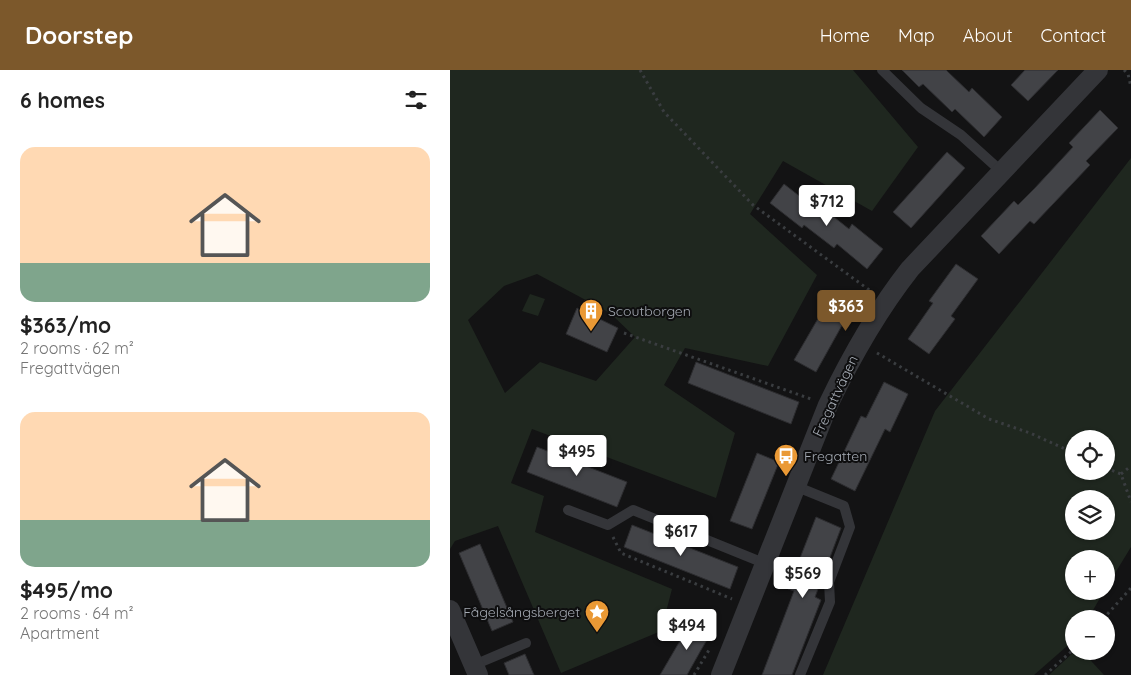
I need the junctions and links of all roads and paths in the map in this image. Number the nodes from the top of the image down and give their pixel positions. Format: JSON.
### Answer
{"nodes":[{"id":1,"x":640,"y":70,"type":"edge"},
{"id":2,"x":882,"y":70,"type":"edge"},
{"id":3,"x":1098,"y":70,"type":"edge"},
{"id":4,"x":1124,"y":70,"type":"edge"},
{"id":5,"x":1131,"y":87,"type":"edge"},
{"id":6,"x":1002,"y":172,"type":"junction"},
{"id":7,"x":885,"y":301,"type":"junction"},
{"id":8,"x":624,"y":333,"type":"dead end"},
{"id":9,"x":860,"y":343,"type":"junction"},
{"id":10,"x":828,"y":405,"type":"junction"},
{"id":11,"x":1065,"y":449,"type":"edge"},
{"id":12,"x":1131,"y":466,"type":"edge"},
{"id":13,"x":1115,"y":472,"type":"edge"},
{"id":14,"x":1121,"y":474,"type":"junction"},
{"id":15,"x":795,"y":486,"type":"junction"},
{"id":16,"x":1131,"y":502,"type":"edge"},
{"id":17,"x":568,"y":510,"type":"dead end"},
{"id":18,"x":608,"y":525,"type":"junction"},
{"id":19,"x":766,"y":564,"type":"junction"},
{"id":20,"x":1131,"y":588,"type":"edge"},
{"id":21,"x":749,"y":606,"type":"junction"},
{"id":22,"x":450,"y":610,"type":"edge"},
{"id":23,"x":1112,"y":610,"type":"edge"},
{"id":24,"x":526,"y":643,"type":"dead end"},
{"id":25,"x":710,"y":648,"type":"dead end"},
{"id":26,"x":1065,"y":657,"type":"edge"},
{"id":27,"x":476,"y":670,"type":"edge"},
{"id":28,"x":694,"y":675,"type":"edge"},
{"id":29,"x":721,"y":675,"type":"edge"},
{"id":30,"x":800,"y":675,"type":"edge"},
{"id":31,"x":1045,"y":675,"type":"edge"}],
"edges":[{"from":1,"to":7,"type":"path"},
{"from":2,"to":6,"type":"lane"},
{"from":3,"to":6,"type":"street","name":"Fregattvägen"},
{"from":4,"to":5,"type":"path"},
{"from":6,"to":7,"type":"street","name":"Fregattvägen"},
{"from":7,"to":9,"type":"street","name":"Fregattvägen"},
{"from":8,"to":10,"type":"path"},
{"from":9,"to":10,"type":"street","name":"Fregattvägen"},
{"from":9,"to":11,"type":"path"},
{"from":10,"to":15,"type":"street","name":"Fregattvägen"},
{"from":12,"to":14,"type":"path"},
{"from":13,"to":14,"type":"path"},
{"from":14,"to":16,"type":"path"},
{"from":15,"to":19,"type":"street","name":"Fregattvägen"},
{"from":15,"to":30,"type":"lane"},
{"from":17,"to":18,"type":"lane"},
{"from":18,"to":19,"type":"lane"},
{"from":18,"to":21,"type":"path"},
{"from":19,"to":21,"type":"street","name":"Fregattvägen"},
{"from":20,"to":23,"type":"path"},
{"from":21,"to":29,"type":"street","name":"Fregattvägen"},
{"from":22,"to":27,"type":"street"},
{"from":24,"to":27,"type":"lane"},
{"from":25,"to":28,"type":"path"},
{"from":26,"to":31,"type":"path"}]}
